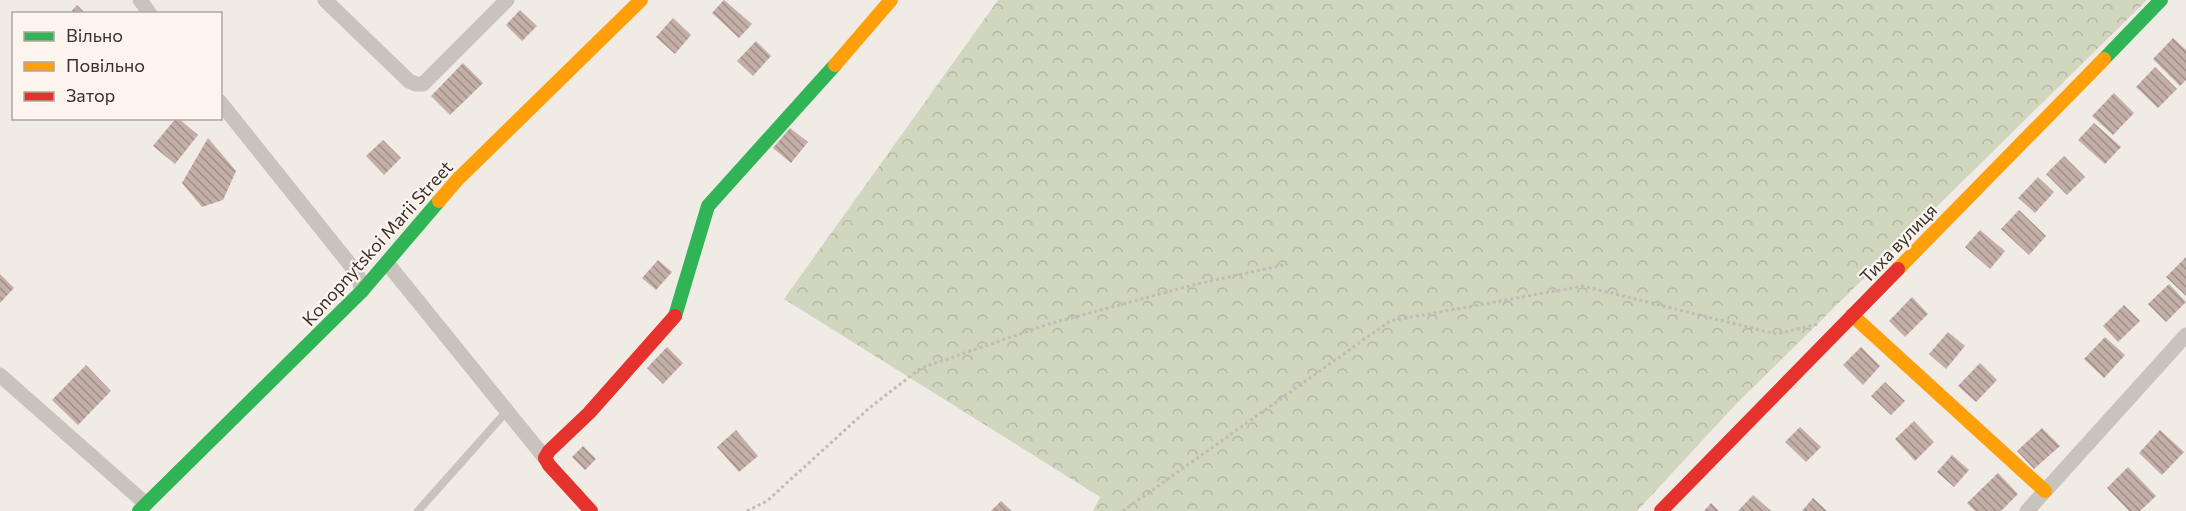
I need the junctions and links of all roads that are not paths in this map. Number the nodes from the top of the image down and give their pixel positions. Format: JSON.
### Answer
{"nodes":[{"id":1,"x":325,"y":0,"type":"edge"},
{"id":2,"x":507,"y":0,"type":"edge"},
{"id":3,"x":641,"y":0,"type":"edge"},
{"id":4,"x":891,"y":0,"type":"edge"},
{"id":5,"x":2161,"y":0,"type":"edge"},
{"id":6,"x":222,"y":104,"type":"edge"},
{"id":7,"x":387,"y":263,"type":"junction"},
{"id":8,"x":362,"y":291,"type":"junction"},
{"id":9,"x":1852,"y":315,"type":"junction"},
{"id":10,"x":2186,"y":336,"type":"edge"},
{"id":11,"x":0,"y":375,"type":"edge"},
{"id":12,"x":507,"y":411,"type":"junction"},
{"id":13,"x":545,"y":458,"type":"junction"},
{"id":14,"x":2045,"y":491,"type":"junction"},
{"id":15,"x":142,"y":508,"type":"edge"},
{"id":16,"x":418,"y":511,"type":"edge"},
{"id":17,"x":591,"y":511,"type":"edge"},
{"id":18,"x":1661,"y":511,"type":"edge"},
{"id":19,"x":2027,"y":511,"type":"edge"}],
"edges":[{"from":1,"to":2,"type":"street"},
{"from":3,"to":7,"type":"street","name":"Konopnytskoi Marii Street"},
{"from":4,"to":13,"type":"street"},
{"from":5,"to":9,"type":"street","name":"Тиха вулиця"},
{"from":6,"to":8,"type":"street"},
{"from":7,"to":8,"type":"street","name":"Konopnytskoi Marii Street"},
{"from":7,"to":12,"type":"street"},
{"from":8,"to":15,"type":"street","name":"Konopnytskoi Marii Street"},
{"from":9,"to":14,"type":"street"},
{"from":9,"to":18,"type":"street","name":"Тиха вулиця"},
{"from":10,"to":14,"type":"street"},
{"from":11,"to":15,"type":"street"},
{"from":12,"to":13,"type":"street"},
{"from":12,"to":16,"type":"lane"},
{"from":13,"to":17,"type":"street"},
{"from":14,"to":19,"type":"street"}]}
